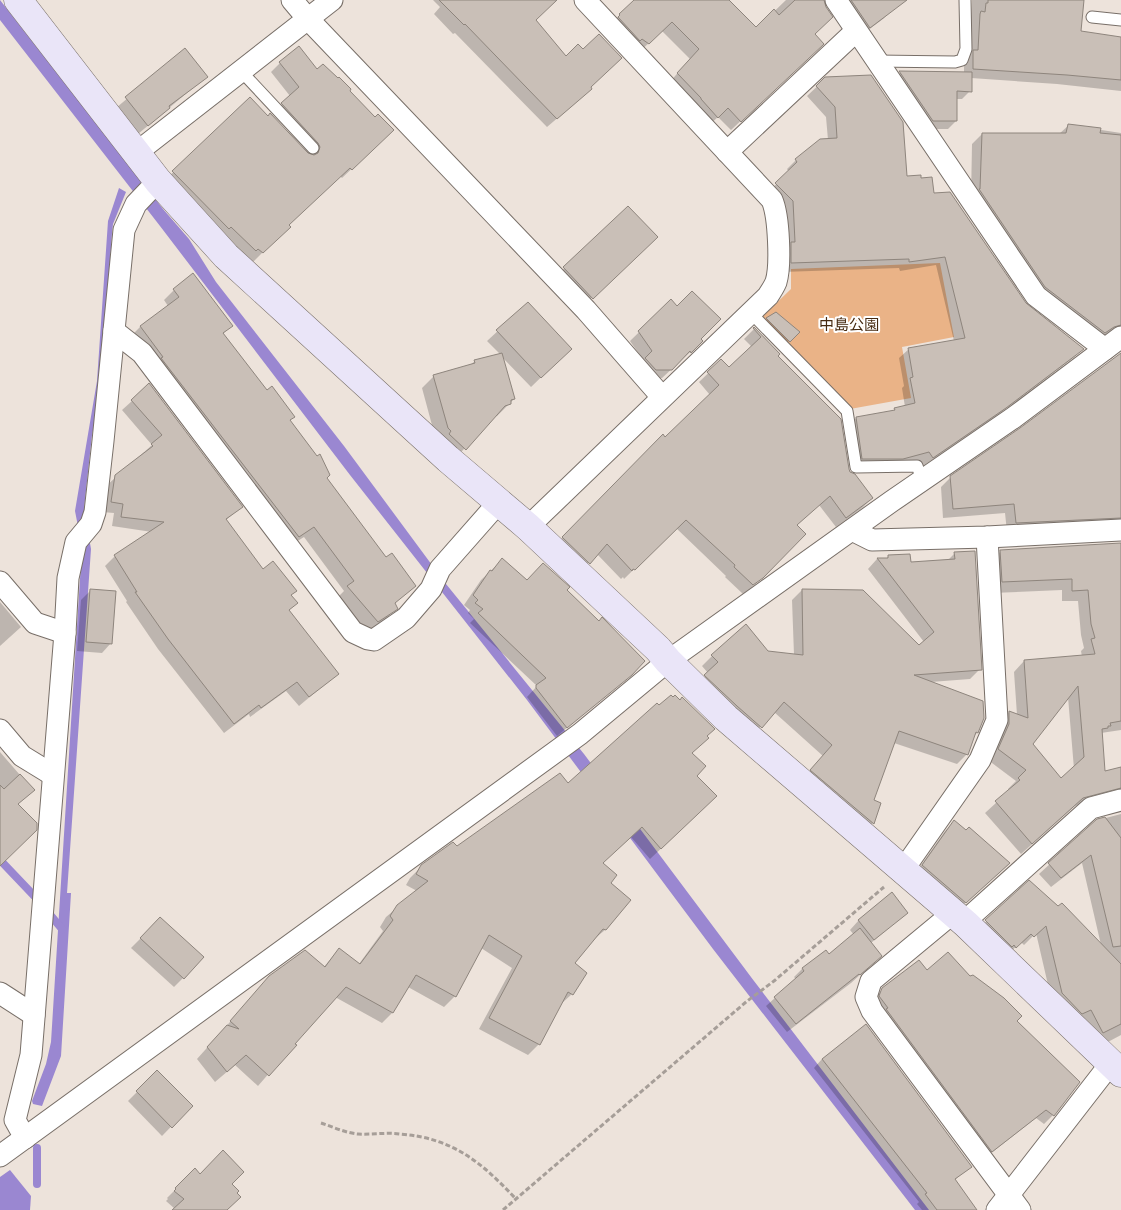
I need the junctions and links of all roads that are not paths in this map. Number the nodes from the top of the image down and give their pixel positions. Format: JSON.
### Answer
{"nodes":[{"id":1,"x":18,"y":0,"type":"edge"},
{"id":2,"x":292,"y":0,"type":"edge"},
{"id":3,"x":332,"y":0,"type":"edge"},
{"id":4,"x":584,"y":0,"type":"edge"},
{"id":5,"x":836,"y":0,"type":"edge"},
{"id":6,"x":965,"y":0,"type":"edge"},
{"id":7,"x":1092,"y":17,"type":"dead end"},
{"id":8,"x":308,"y":19,"type":"junction"},
{"id":9,"x":1121,"y":20,"type":"edge"},
{"id":10,"x":856,"y":31,"type":"junction"},
{"id":11,"x":876,"y":61,"type":"junction"},
{"id":12,"x":240,"y":72,"type":"junction"},
{"id":13,"x":313,"y":148,"type":"dead end"},
{"id":14,"x":727,"y":152,"type":"junction"},
{"id":15,"x":136,"y":153,"type":"junction"},
{"id":16,"x":158,"y":181,"type":"junction"},
{"id":17,"x":750,"y":312,"type":"junction"},
{"id":18,"x":114,"y":331,"type":"junction"},
{"id":19,"x":1113,"y":343,"type":"edge"},
{"id":20,"x":662,"y":397,"type":"junction"},
{"id":21,"x":922,"y":480,"type":"junction"},
{"id":22,"x":498,"y":502,"type":"junction"},
{"id":23,"x":528,"y":527,"type":"junction"},
{"id":24,"x":852,"y":530,"type":"junction"},
{"id":25,"x":1121,"y":530,"type":"edge"},
{"id":26,"x":987,"y":537,"type":"junction"},
{"id":27,"x":0,"y":582,"type":"edge"},
{"id":28,"x":65,"y":633,"type":"junction"},
{"id":29,"x":668,"y":661,"type":"junction"},
{"id":30,"x":0,"y":730,"type":"edge"},
{"id":31,"x":53,"y":775,"type":"junction"},
{"id":32,"x":1121,"y":800,"type":"edge"},
{"id":33,"x":903,"y":870,"type":"junction"},
{"id":34,"x":958,"y":918,"type":"junction"},
{"id":35,"x":0,"y":993,"type":"edge"},
{"id":36,"x":34,"y":1015,"type":"junction"},
{"id":37,"x":1112,"y":1062,"type":"edge"},
{"id":38,"x":25,"y":1138,"type":"junction"},
{"id":39,"x":0,"y":1156,"type":"edge"},
{"id":40,"x":1008,"y":1205,"type":"edge"}],
"edges":[{"from":1,"to":15,"type":"street"},
{"from":2,"to":8,"type":"street"},
{"from":3,"to":8,"type":"street"},
{"from":4,"to":14,"type":"street"},
{"from":5,"to":10,"type":"street"},
{"from":6,"to":11,"type":"lane"},
{"from":7,"to":9,"type":"lane"},
{"from":8,"to":12,"type":"street"},
{"from":8,"to":20,"type":"street"},
{"from":10,"to":11,"type":"street"},
{"from":10,"to":14,"type":"street"},
{"from":11,"to":19,"type":"street"},
{"from":12,"to":13,"type":"lane"},
{"from":12,"to":15,"type":"street"},
{"from":14,"to":17,"type":"street"},
{"from":15,"to":16,"type":"street"},
{"from":16,"to":18,"type":"street"},
{"from":16,"to":22,"type":"street"},
{"from":17,"to":20,"type":"street"},
{"from":17,"to":21,"type":"lane"},
{"from":18,"to":22,"type":"street"},
{"from":18,"to":28,"type":"street"},
{"from":19,"to":21,"type":"street"},
{"from":20,"to":23,"type":"street"},
{"from":21,"to":24,"type":"street"},
{"from":22,"to":23,"type":"street"},
{"from":23,"to":29,"type":"street"},
{"from":24,"to":26,"type":"street"},
{"from":24,"to":29,"type":"street"},
{"from":25,"to":26,"type":"street"},
{"from":26,"to":33,"type":"street"},
{"from":27,"to":28,"type":"street"},
{"from":28,"to":31,"type":"street"},
{"from":29,"to":33,"type":"street"},
{"from":29,"to":38,"type":"street"},
{"from":30,"to":31,"type":"street"},
{"from":31,"to":36,"type":"street"},
{"from":32,"to":34,"type":"street"},
{"from":33,"to":34,"type":"street"},
{"from":34,"to":37,"type":"street"},
{"from":34,"to":40,"type":"street"},
{"from":35,"to":36,"type":"street"},
{"from":36,"to":38,"type":"street"},
{"from":37,"to":40,"type":"street"},
{"from":38,"to":39,"type":"street"}]}
